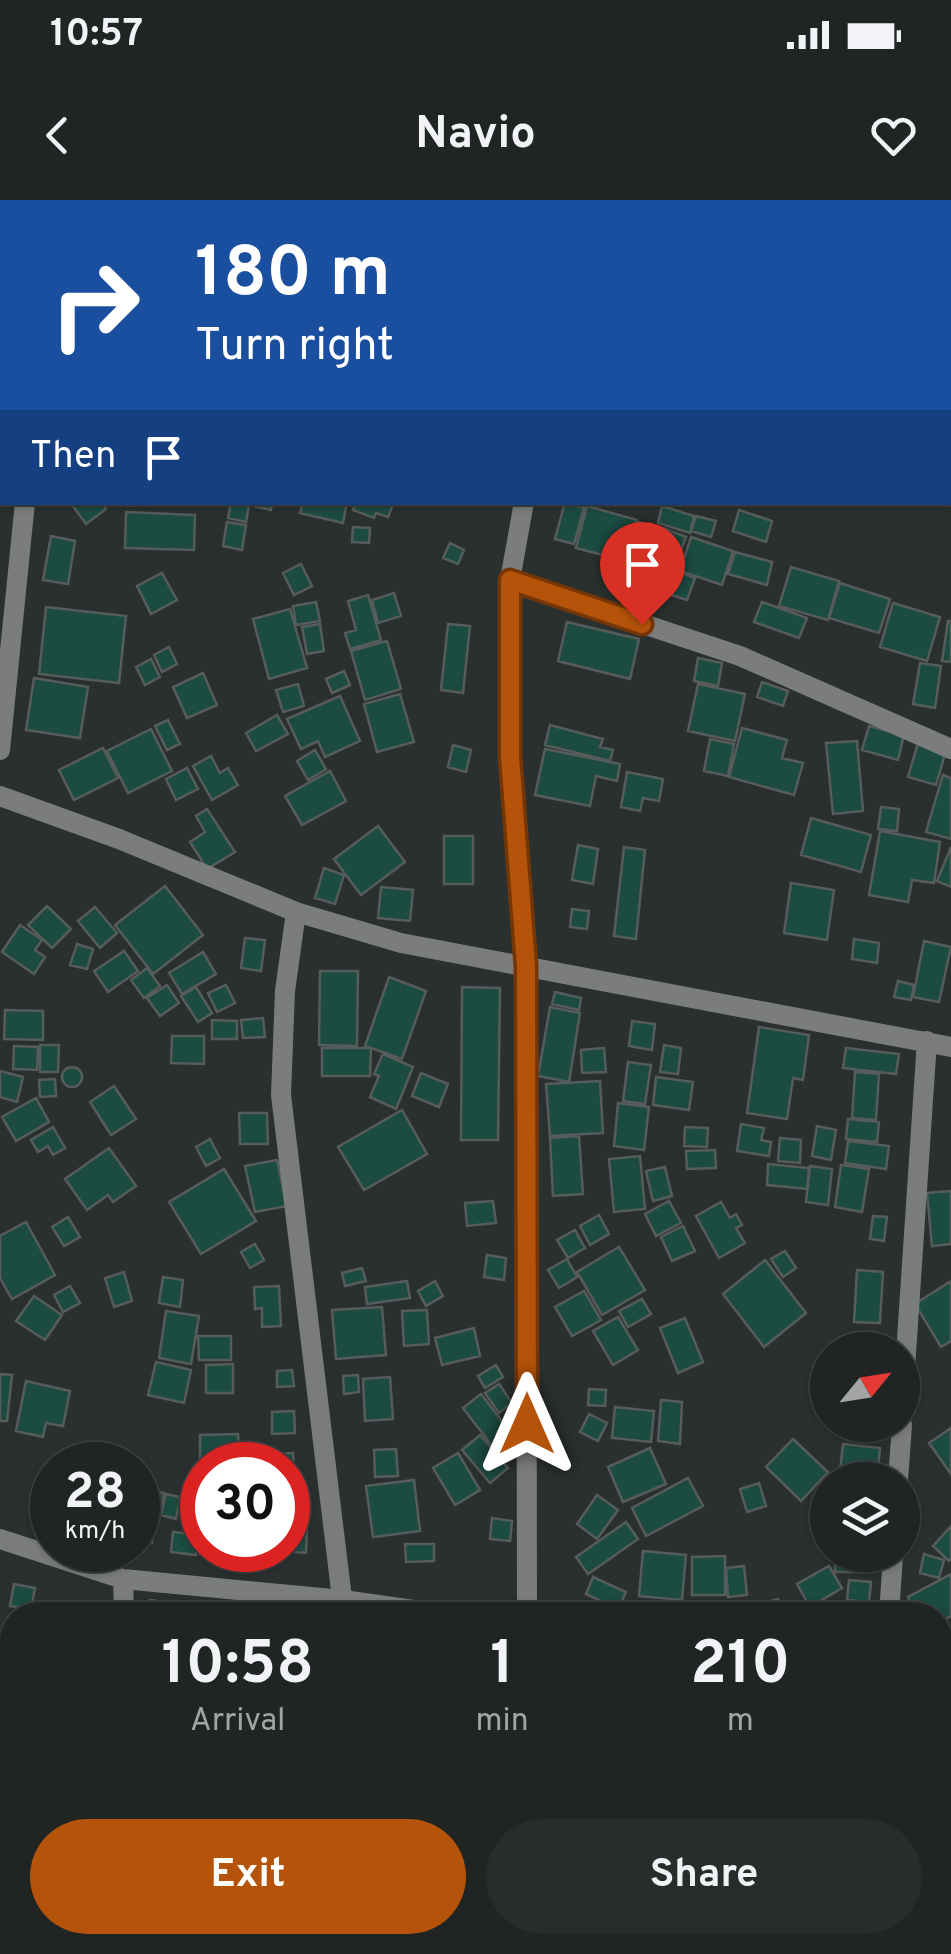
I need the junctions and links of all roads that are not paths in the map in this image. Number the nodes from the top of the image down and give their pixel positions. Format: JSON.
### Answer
{"nodes":[{"id":1,"x":25,"y":505,"type":"edge"},
{"id":2,"x":523,"y":505,"type":"edge"},
{"id":3,"x":510,"y":580,"type":"junction"},
{"id":4,"x":951,"y":749,"type":"edge"},
{"id":5,"x":0,"y":750,"type":"edge"},
{"id":6,"x":0,"y":796,"type":"edge"},
{"id":7,"x":296,"y":912,"type":"junction"},
{"id":8,"x":526,"y":966,"type":"junction"},
{"id":9,"x":927,"y":1041,"type":"junction"},
{"id":10,"x":951,"y":1047,"type":"edge"},
{"id":11,"x":907,"y":1332,"type":"edge"},
{"id":12,"x":0,"y":1538,"type":"edge"},
{"id":13,"x":892,"y":1572,"type":"edge"},
{"id":14,"x":123,"y":1579,"type":"junction"},
{"id":15,"x":124,"y":1602,"type":"edge"},
{"id":16,"x":297,"y":1602,"type":"edge"},
{"id":17,"x":342,"y":1602,"type":"edge"},
{"id":18,"x":528,"y":1602,"type":"edge"},
{"id":19,"x":890,"y":1602,"type":"edge"}],
"edges":[{"from":1,"to":5,"type":"street"},
{"from":2,"to":3,"type":"street"},
{"from":3,"to":4,"type":"street"},
{"from":3,"to":8,"type":"street"},
{"from":6,"to":7,"type":"street"},
{"from":7,"to":8,"type":"street"},
{"from":7,"to":17,"type":"street"},
{"from":8,"to":9,"type":"street"},
{"from":8,"to":18,"type":"street"},
{"from":9,"to":10,"type":"street"},
{"from":9,"to":11,"type":"street"},
{"from":12,"to":14,"type":"street"},
{"from":13,"to":19,"type":"street"},
{"from":14,"to":15,"type":"street"},
{"from":14,"to":16,"type":"street"}]}
